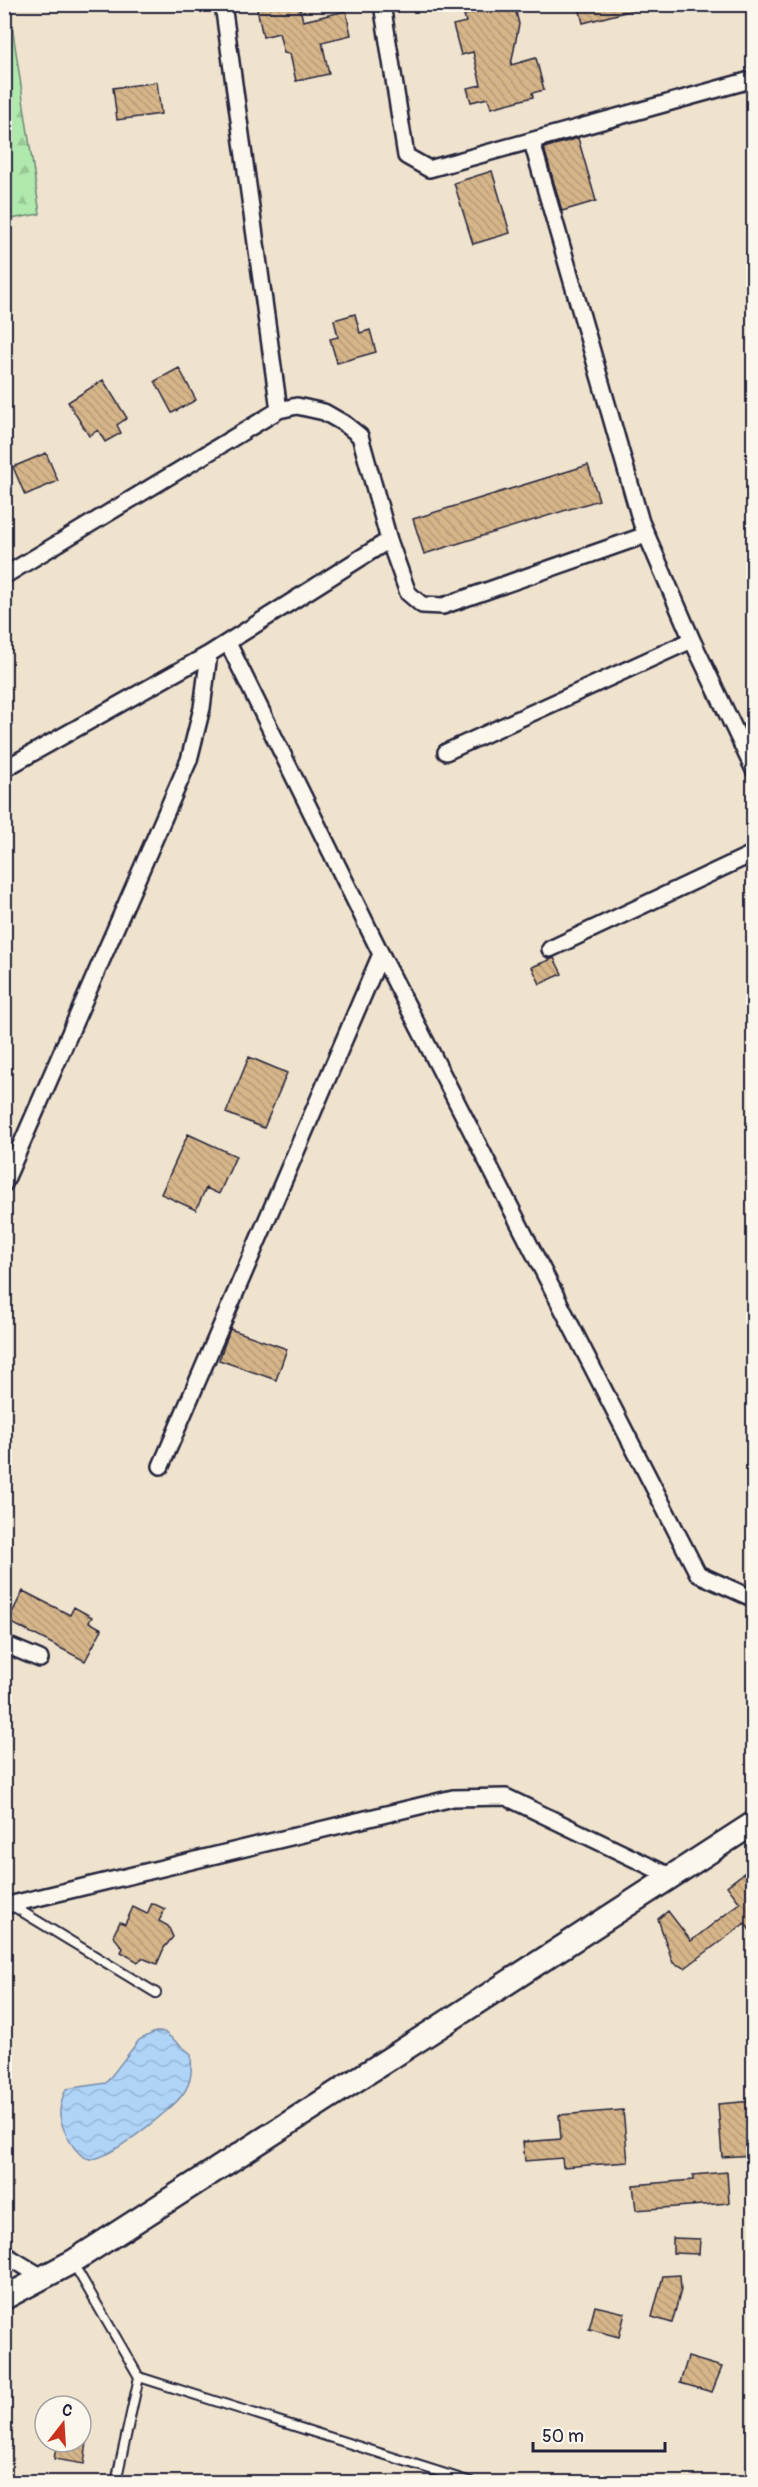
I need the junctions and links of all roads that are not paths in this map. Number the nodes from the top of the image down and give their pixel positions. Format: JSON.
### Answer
{"nodes":[{"id":1,"x":223,"y":4,"type":"edge"},
{"id":2,"x":382,"y":4,"type":"edge"},
{"id":3,"x":753,"y":79,"type":"edge"},
{"id":4,"x":532,"y":142,"type":"junction"},
{"id":5,"x":279,"y":410,"type":"junction"},
{"id":6,"x":646,"y":535,"type":"junction"},
{"id":7,"x":389,"y":540,"type":"junction"},
{"id":8,"x":4,"y":576,"type":"edge"},
{"id":9,"x":692,"y":640,"type":"junction"},
{"id":10,"x":228,"y":643,"type":"junction"},
{"id":11,"x":209,"y":654,"type":"junction"},
{"id":12,"x":446,"y":752,"type":"dead end"},
{"id":13,"x":4,"y":770,"type":"edge"},
{"id":14,"x":753,"y":770,"type":"edge"},
{"id":15,"x":753,"y":854,"type":"edge"},
{"id":16,"x":550,"y":949,"type":"dead end"},
{"id":17,"x":381,"y":954,"type":"junction"},
{"id":18,"x":4,"y":1184,"type":"edge"},
{"id":19,"x":161,"y":1466,"type":"dead end"},
{"id":20,"x":753,"y":1599,"type":"edge"},
{"id":21,"x":4,"y":1644,"type":"edge"},
{"id":22,"x":40,"y":1659,"type":"dead end"},
{"id":23,"x":753,"y":1822,"type":"edge"},
{"id":24,"x":672,"y":1876,"type":"junction"},
{"id":25,"x":7,"y":1905,"type":"edge"},
{"id":26,"x":156,"y":1993,"type":"dead end"},
{"id":27,"x":4,"y":2254,"type":"edge"},
{"id":28,"x":72,"y":2262,"type":"junction"},
{"id":29,"x":42,"y":2277,"type":"junction"},
{"id":30,"x":4,"y":2298,"type":"edge"},
{"id":31,"x":139,"y":2377,"type":"junction"},
{"id":32,"x":116,"y":2482,"type":"edge"},
{"id":33,"x":471,"y":2482,"type":"edge"}],
"edges":[{"from":1,"to":5,"type":"street"},
{"from":2,"to":4,"type":"street"},
{"from":3,"to":4,"type":"street"},
{"from":4,"to":6,"type":"street"},
{"from":5,"to":7,"type":"street"},
{"from":5,"to":8,"type":"street"},
{"from":6,"to":7,"type":"street"},
{"from":6,"to":9,"type":"street"},
{"from":7,"to":10,"type":"street"},
{"from":9,"to":12,"type":"street"},
{"from":9,"to":14,"type":"street"},
{"from":10,"to":11,"type":"street"},
{"from":10,"to":17,"type":"street"},
{"from":11,"to":13,"type":"street"},
{"from":11,"to":18,"type":"street"},
{"from":15,"to":16,"type":"street"},
{"from":17,"to":19,"type":"street"},
{"from":17,"to":20,"type":"street"},
{"from":21,"to":22,"type":"street"},
{"from":23,"to":24,"type":"street"},
{"from":24,"to":25,"type":"street"},
{"from":24,"to":28,"type":"street"},
{"from":25,"to":26,"type":"lane"},
{"from":27,"to":29,"type":"street"},
{"from":28,"to":29,"type":"street"},
{"from":28,"to":31,"type":"lane"},
{"from":29,"to":30,"type":"street"},
{"from":31,"to":32,"type":"lane"},
{"from":31,"to":33,"type":"lane"}]}
